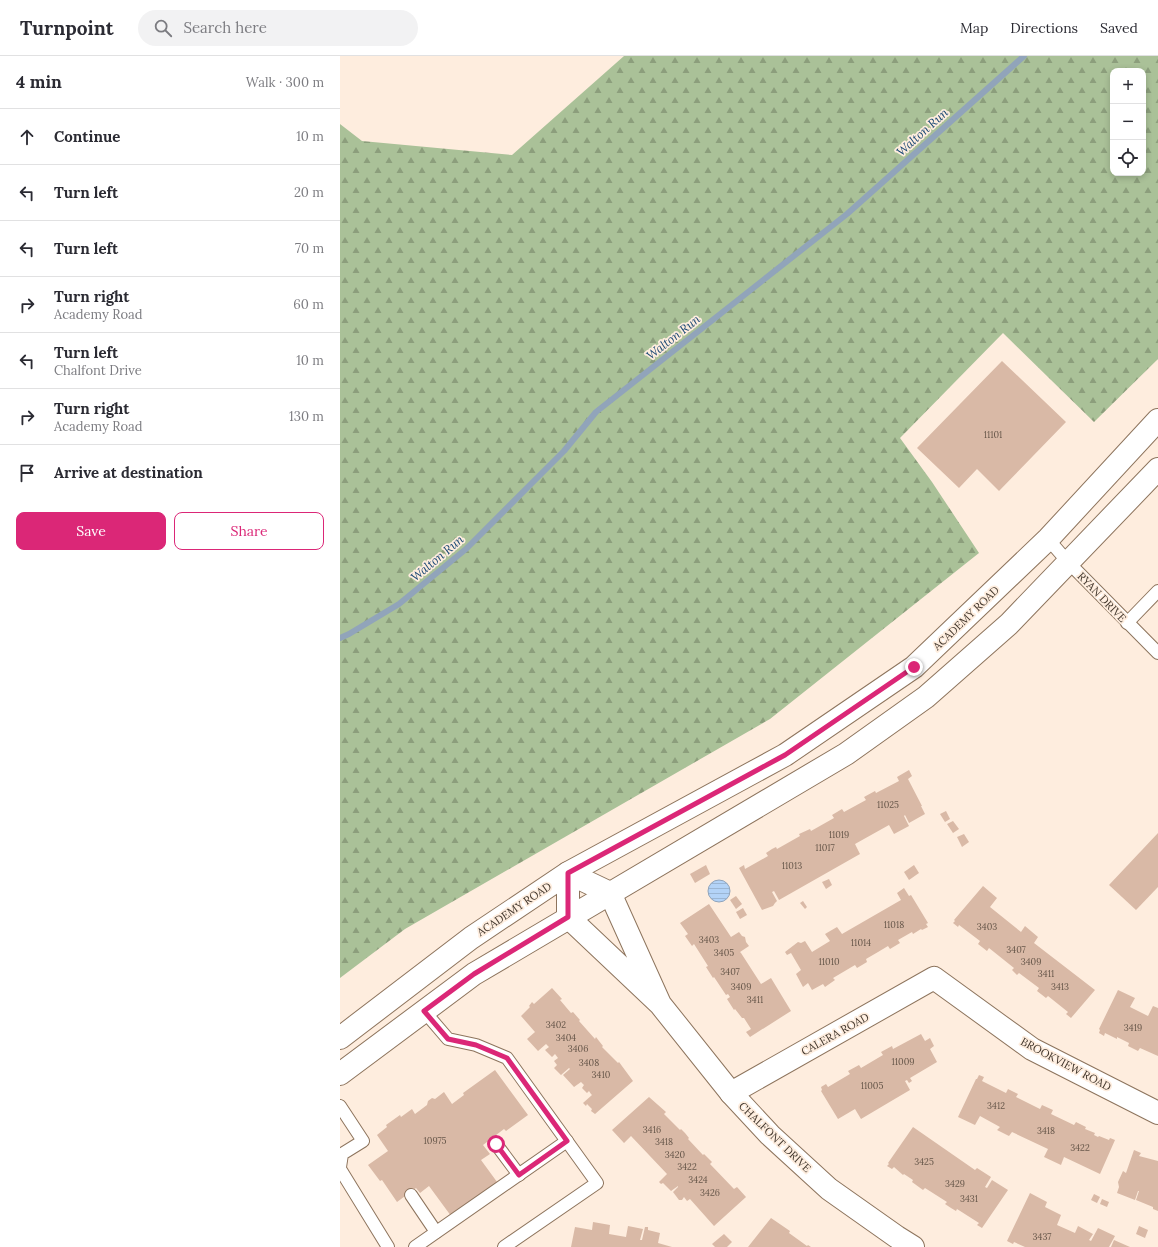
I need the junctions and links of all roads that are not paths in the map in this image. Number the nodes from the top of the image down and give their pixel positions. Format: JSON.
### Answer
{"nodes":[{"id":1,"x":1158,"y":420,"type":"edge"},
{"id":2,"x":1158,"y":469,"type":"edge"},
{"id":3,"x":1048,"y":539,"type":"junction"},
{"id":4,"x":1068,"y":562,"type":"junction"},
{"id":5,"x":1158,"y":591,"type":"edge"},
{"id":6,"x":1127,"y":623,"type":"junction"},
{"id":7,"x":1158,"y":653,"type":"edge"},
{"id":8,"x":568,"y":873,"type":"junction"},
{"id":9,"x":610,"y":893,"type":"junction"},
{"id":10,"x":568,"y":917,"type":"junction"},
{"id":11,"x":938,"y":982,"type":"joint"},
{"id":12,"x":660,"y":1004,"type":"junction"},
{"id":13,"x":424,"y":1011,"type":"junction"},
{"id":14,"x":340,"y":1038,"type":"edge"},
{"id":15,"x":340,"y":1074,"type":"edge"},
{"id":16,"x":730,"y":1093,"type":"junction"},
{"id":17,"x":340,"y":1106,"type":"edge"},
{"id":18,"x":1158,"y":1113,"type":"edge"},
{"id":19,"x":567,"y":1141,"type":"junction"},
{"id":20,"x":496,"y":1144,"type":"dead end"},
{"id":21,"x":340,"y":1168,"type":"edge"},
{"id":22,"x":519,"y":1175,"type":"junction"},
{"id":23,"x":411,"y":1196,"type":"dead end"},
{"id":24,"x":436,"y":1232,"type":"junction"},
{"id":25,"x":388,"y":1247,"type":"edge"},
{"id":26,"x":415,"y":1247,"type":"edge"},
{"id":27,"x":504,"y":1247,"type":"edge"},
{"id":28,"x":913,"y":1247,"type":"edge"}],
"edges":[{"from":1,"to":3,"type":"main road","name":"ACADEMY ROAD"},
{"from":2,"to":4,"type":"main road"},
{"from":3,"to":4,"type":"lane","name":"RYAN DRIVE"},
{"from":3,"to":8,"type":"main road","name":"ACADEMY ROAD"},
{"from":4,"to":6,"type":"lane","name":"RYAN DRIVE"},
{"from":4,"to":9,"type":"main road"},
{"from":5,"to":6,"type":"lane"},
{"from":6,"to":7,"type":"lane","name":"RYAN DRIVE"},
{"from":8,"to":9,"type":"main road"},
{"from":8,"to":10,"type":"main road"},
{"from":8,"to":14,"type":"main road","name":"ACADEMY ROAD"},
{"from":9,"to":10,"type":"main road"},
{"from":9,"to":12,"type":"main road","name":"CHALFONT DRIVE"},
{"from":10,"to":12,"type":"main road","name":"CHALFONT DRIVE"},
{"from":10,"to":13,"type":"main road"},
{"from":11,"to":16,"type":"main road","name":"CALERA ROAD"},
{"from":11,"to":18,"type":"main road","name":"BROOKVIEW ROAD"},
{"from":12,"to":16,"type":"main road","name":"CHALFONT DRIVE"},
{"from":13,"to":15,"type":"main road"},
{"from":13,"to":19,"type":"lane"},
{"from":16,"to":28,"type":"main road","name":"CHALFONT DRIVE"},
{"from":17,"to":21,"type":"lane"},
{"from":19,"to":22,"type":"lane"},
{"from":19,"to":27,"type":"lane"},
{"from":20,"to":22,"type":"lane"},
{"from":21,"to":25,"type":"lane"},
{"from":22,"to":24,"type":"lane"},
{"from":23,"to":24,"type":"lane"},
{"from":24,"to":26,"type":"lane"}]}
